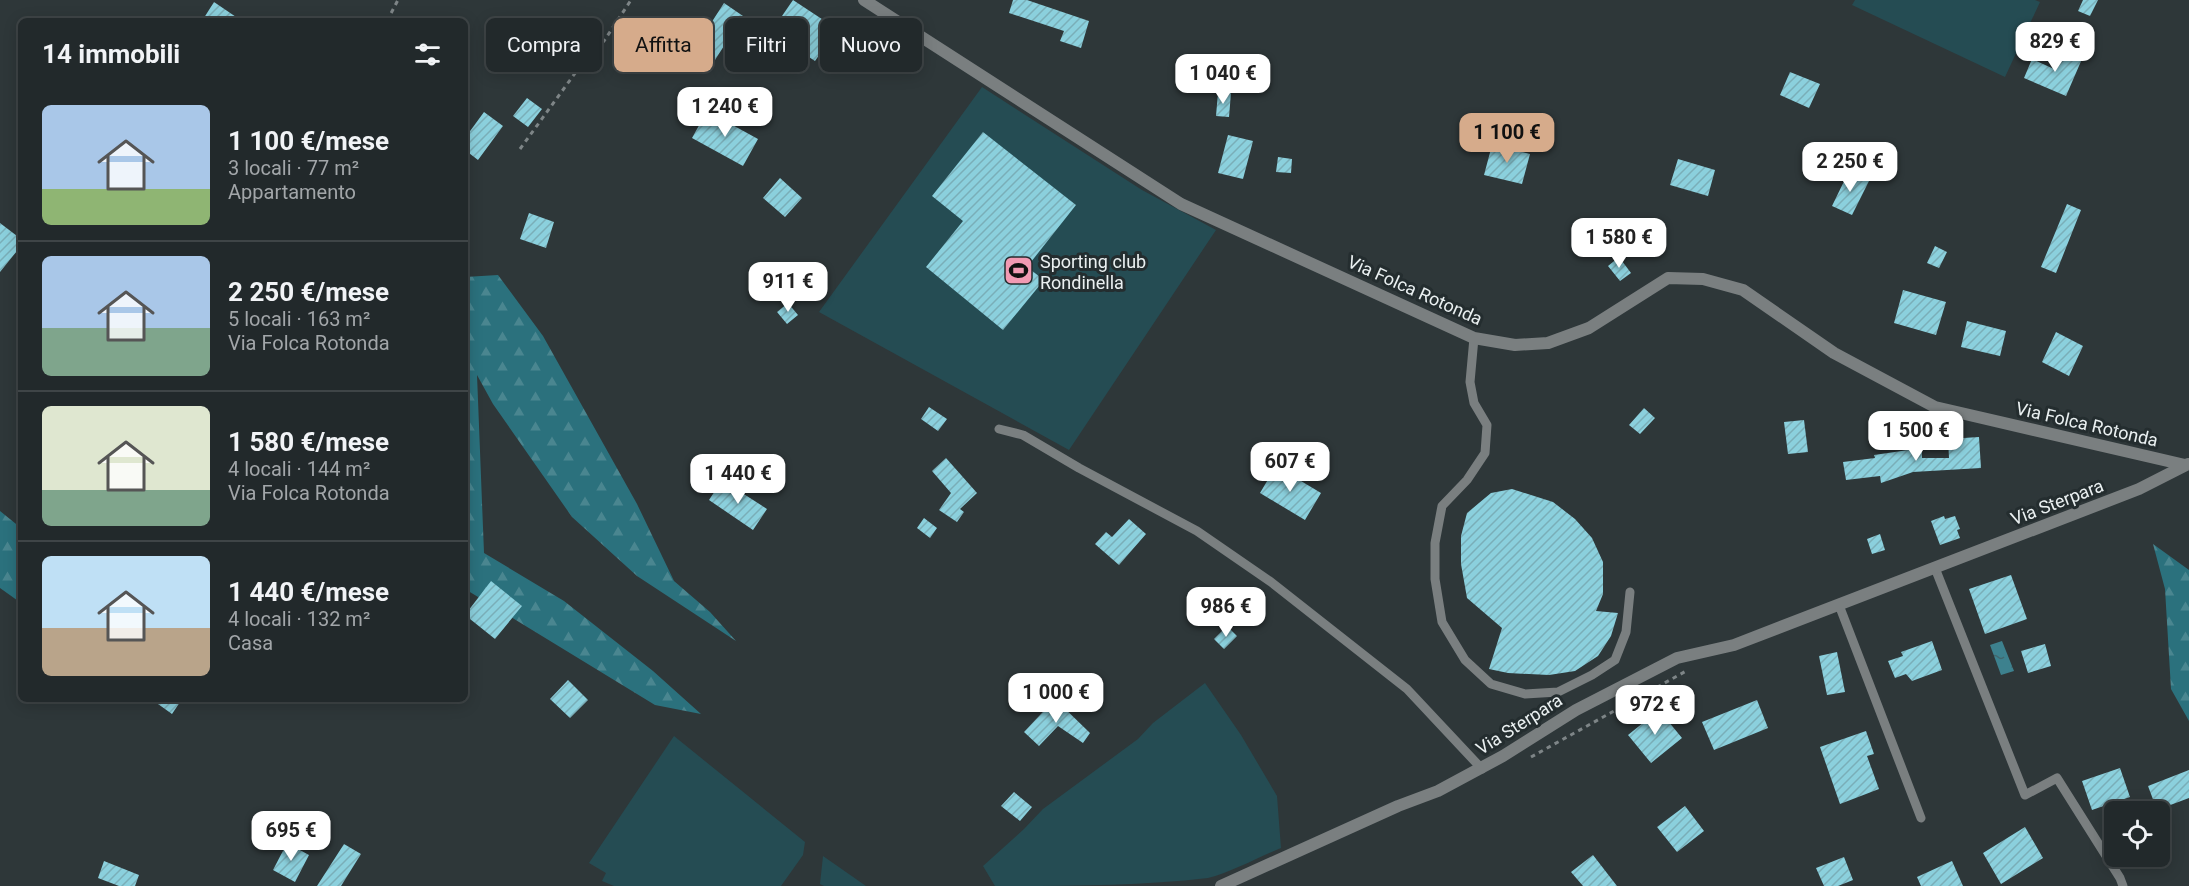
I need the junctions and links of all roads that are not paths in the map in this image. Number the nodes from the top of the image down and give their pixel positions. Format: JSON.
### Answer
{"nodes":[{"id":1,"x":864,"y":0,"type":"edge"},
{"id":2,"x":1474,"y":338,"type":"junction"},
{"id":3,"x":999,"y":429,"type":"dead end"},
{"id":4,"x":2187,"y":464,"type":"edge"},
{"id":5,"x":1935,"y":568,"type":"junction"},
{"id":6,"x":1630,"y":592,"type":"dead end"},
{"id":7,"x":1839,"y":605,"type":"junction"},
{"id":8,"x":1482,"y":769,"type":"junction"},
{"id":9,"x":1921,"y":818,"type":"dead end"},
{"id":10,"x":1221,"y":886,"type":"edge"},
{"id":11,"x":2123,"y":886,"type":"edge"}],
"edges":[{"from":1,"to":2,"type":"street","name":"Via Folca Rotonda"},
{"from":2,"to":4,"type":"street","name":"Via Folca Rotonda"},
{"from":2,"to":6,"type":"lane"},
{"from":3,"to":8,"type":"lane"},
{"from":4,"to":5,"type":"street","name":"Via Sterpara"},
{"from":5,"to":7,"type":"street","name":"Via Sterpara"},
{"from":5,"to":11,"type":"lane"},
{"from":7,"to":8,"type":"street","name":"Via Sterpara"},
{"from":7,"to":9,"type":"lane"},
{"from":8,"to":10,"type":"street","name":"Via Sterpara"}]}
